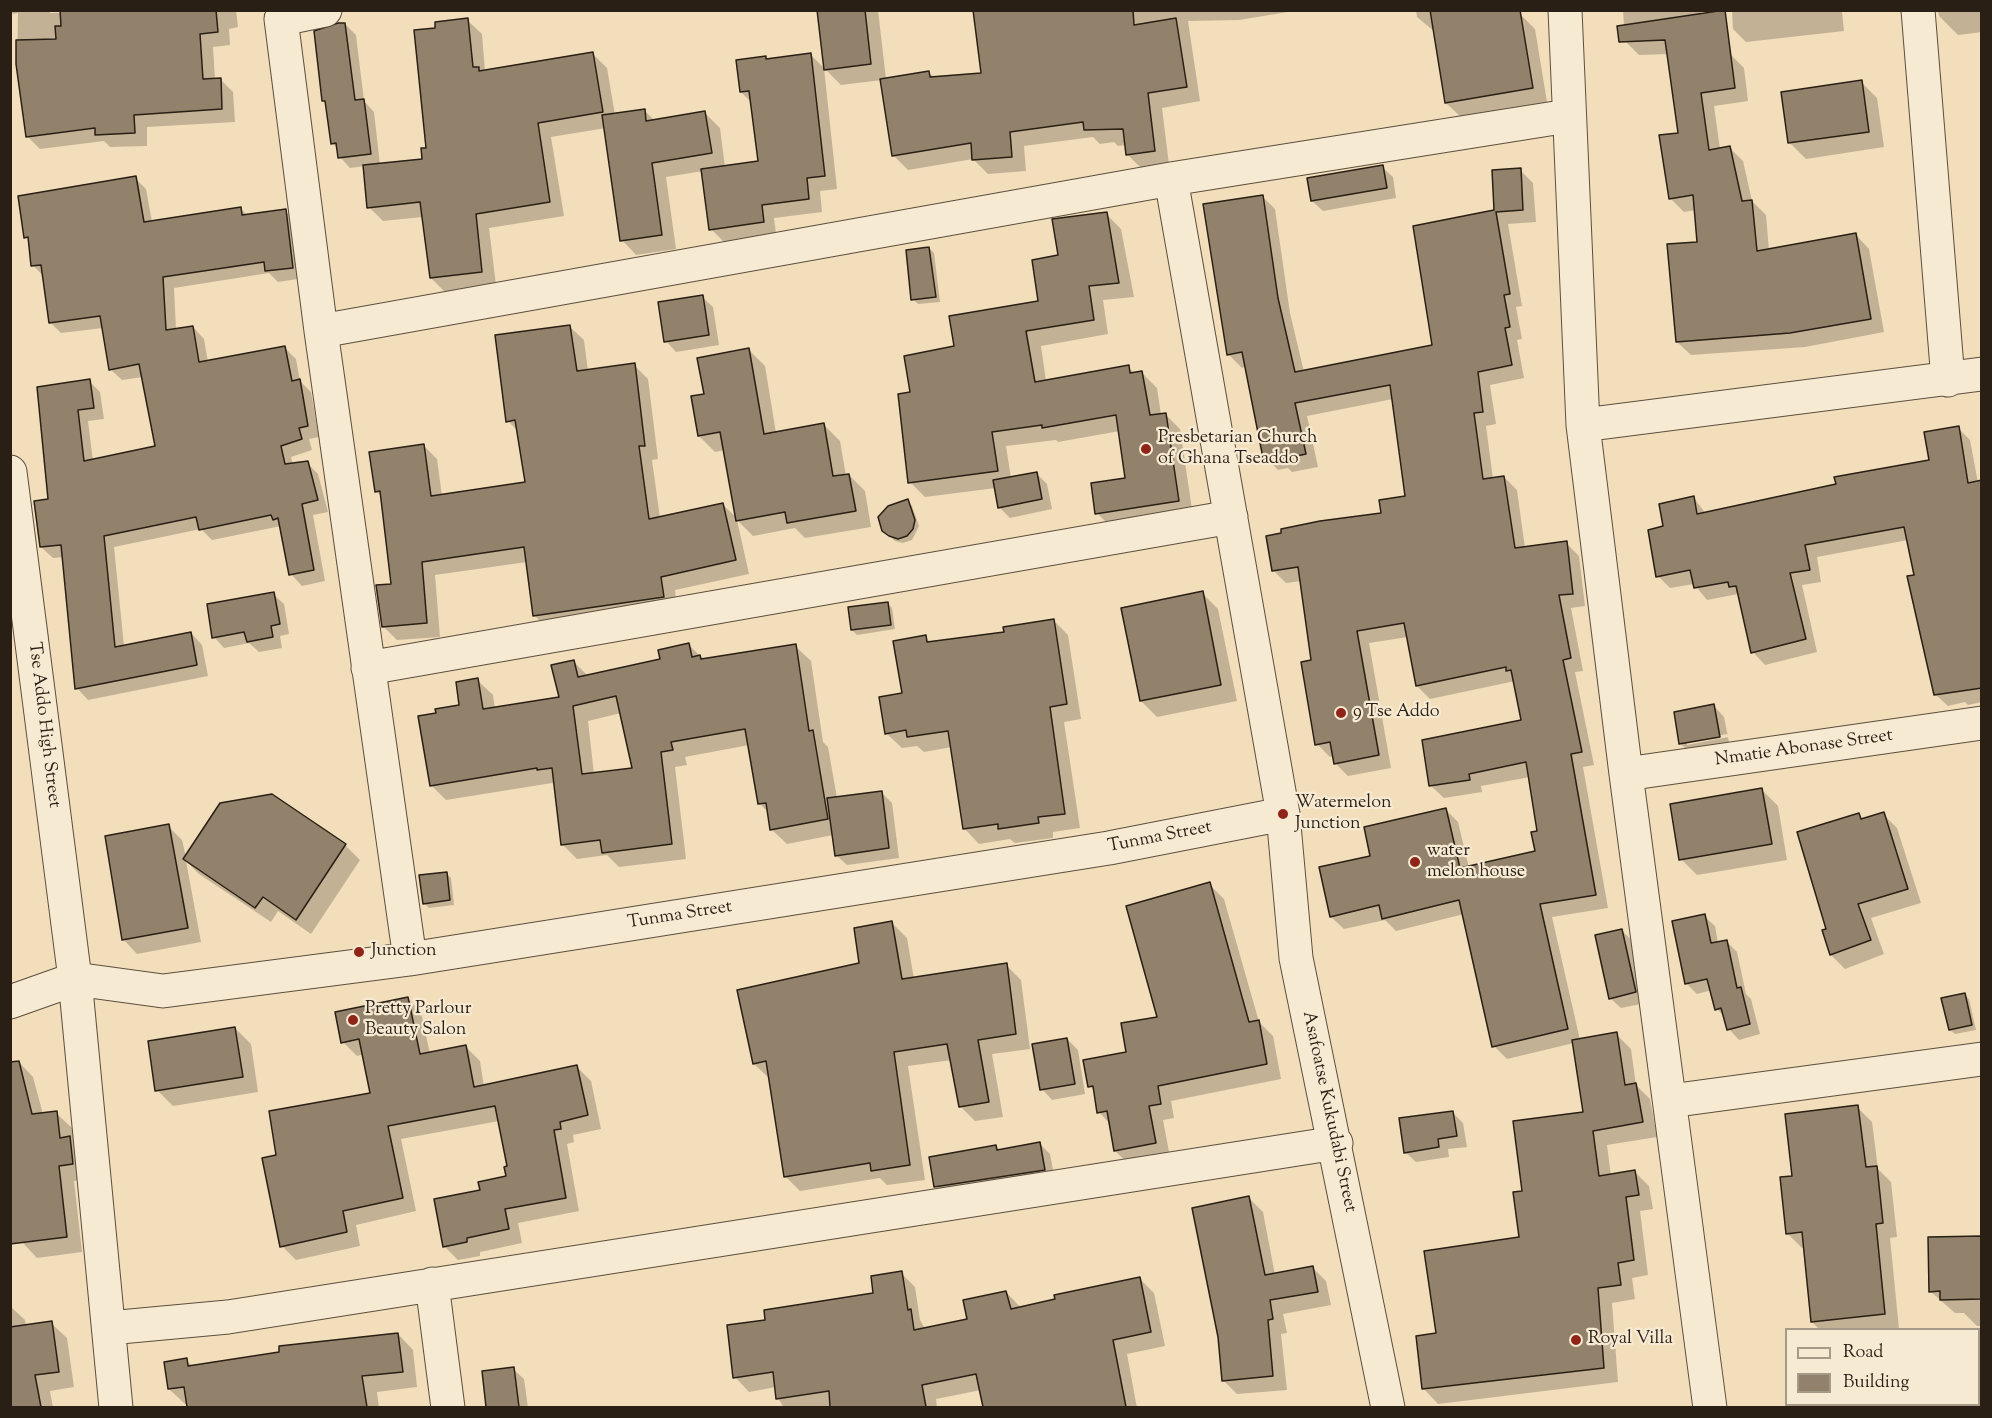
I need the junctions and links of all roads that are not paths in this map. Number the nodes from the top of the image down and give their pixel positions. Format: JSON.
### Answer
{"nodes":[{"id":1,"x":325,"y":10,"type":"edge"},
{"id":2,"x":1565,"y":10,"type":"edge"},
{"id":3,"x":1918,"y":10,"type":"edge"},
{"id":4,"x":280,"y":15,"type":"edge"},
{"id":5,"x":1568,"y":116,"type":"junction"},
{"id":6,"x":1171,"y":179,"type":"junction"},
{"id":7,"x":321,"y":331,"type":"junction"},
{"id":8,"x":1982,"y":374,"type":"edge"},
{"id":9,"x":1948,"y":380,"type":"junction"},
{"id":10,"x":1583,"y":425,"type":"junction"},
{"id":11,"x":11,"y":485,"type":"edge"},
{"id":12,"x":1231,"y":517,"type":"junction"},
{"id":13,"x":368,"y":668,"type":"junction"},
{"id":14,"x":1982,"y":723,"type":"edge"},
{"id":15,"x":1626,"y":774,"type":"junction"},
{"id":16,"x":1283,"y":814,"type":"junction"},
{"id":17,"x":410,"y":959,"type":"junction"},
{"id":18,"x":75,"y":979,"type":"junction"},
{"id":19,"x":10,"y":1002,"type":"edge"},
{"id":20,"x":1982,"y":1059,"type":"edge"},
{"id":21,"x":1670,"y":1101,"type":"junction"},
{"id":22,"x":1336,"y":1143,"type":"junction"},
{"id":23,"x":432,"y":1284,"type":"junction"},
{"id":24,"x":109,"y":1328,"type":"junction"},
{"id":25,"x":116,"y":1407,"type":"edge"},
{"id":26,"x":448,"y":1407,"type":"edge"},
{"id":27,"x":1388,"y":1407,"type":"edge"},
{"id":28,"x":1710,"y":1407,"type":"edge"}],
"edges":[{"from":1,"to":4,"type":"street"},
{"from":2,"to":5,"type":"street"},
{"from":3,"to":9,"type":"street"},
{"from":4,"to":7,"type":"street"},
{"from":5,"to":6,"type":"street"},
{"from":5,"to":10,"type":"street"},
{"from":6,"to":7,"type":"street"},
{"from":6,"to":12,"type":"street","name":"Asafoatse Kukudabi Street"},
{"from":7,"to":13,"type":"street"},
{"from":8,"to":9,"type":"street"},
{"from":9,"to":10,"type":"street"},
{"from":10,"to":15,"type":"street"},
{"from":11,"to":18,"type":"street","name":"Tse Addo High Street"},
{"from":12,"to":13,"type":"street"},
{"from":12,"to":16,"type":"street","name":"Asafoatse Kukudabi Street"},
{"from":13,"to":17,"type":"street"},
{"from":14,"to":15,"type":"street","name":"Nmatie Abonase Street"},
{"from":15,"to":21,"type":"street"},
{"from":16,"to":17,"type":"street","name":"Tunma Street"},
{"from":16,"to":22,"type":"street","name":"Asafoatse Kukudabi Street"},
{"from":17,"to":18,"type":"street","name":"Tunma Street"},
{"from":18,"to":19,"type":"street"},
{"from":18,"to":24,"type":"street","name":"Tse Addo High Street"},
{"from":20,"to":21,"type":"street"},
{"from":21,"to":28,"type":"street"},
{"from":22,"to":23,"type":"street"},
{"from":22,"to":27,"type":"street","name":"Asafoatse Kukudabi Street"},
{"from":23,"to":24,"type":"street"},
{"from":23,"to":26,"type":"street"},
{"from":24,"to":25,"type":"street","name":"Tse Addo High Street"}]}
